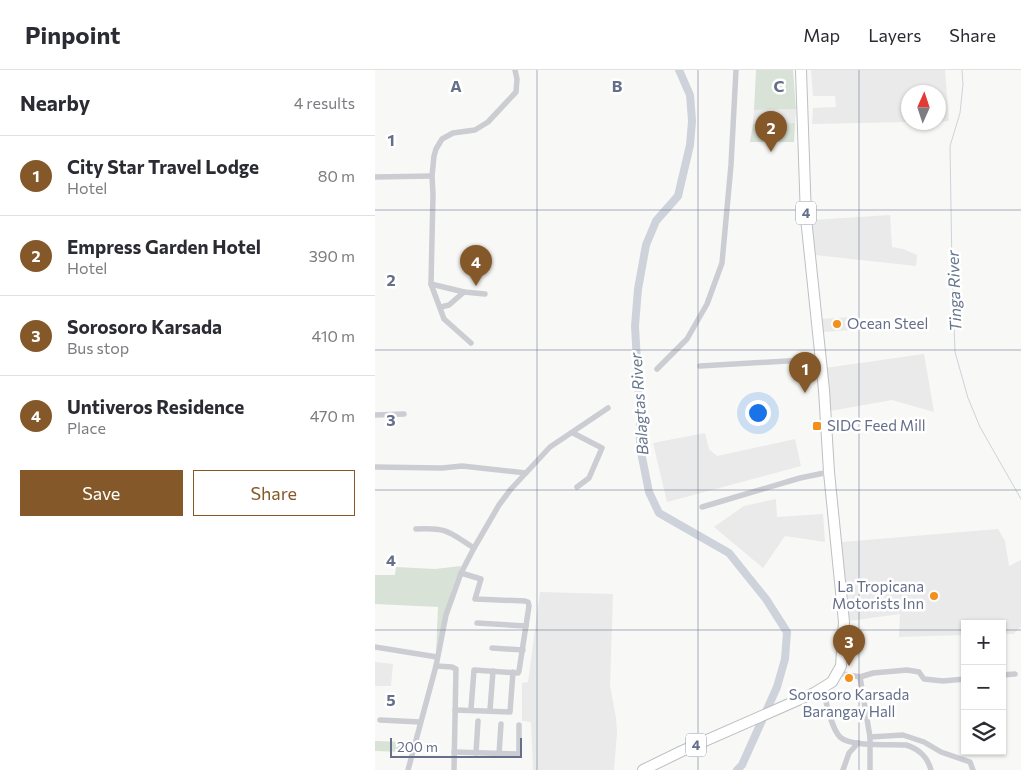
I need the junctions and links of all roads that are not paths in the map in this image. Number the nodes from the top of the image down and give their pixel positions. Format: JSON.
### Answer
{"nodes":[{"id":1,"x":515,"y":70,"type":"edge"},
{"id":2,"x":736,"y":70,"type":"edge"},
{"id":3,"x":801,"y":70,"type":"edge"},
{"id":4,"x":432,"y":176,"type":"junction"},
{"id":5,"x":375,"y":177,"type":"edge"},
{"id":6,"x":431,"y":284,"type":"junction"},
{"id":7,"x":464,"y":292,"type":"junction"},
{"id":8,"x":485,"y":294,"type":"dead end"},
{"id":9,"x":441,"y":307,"type":"junction"},
{"id":10,"x":471,"y":343,"type":"dead end"},
{"id":11,"x":820,"y":359,"type":"junction"},
{"id":12,"x":700,"y":366,"type":"dead end"},
{"id":13,"x":657,"y":369,"type":"dead end"},
{"id":14,"x":608,"y":408,"type":"dead end"},
{"id":15,"x":404,"y":414,"type":"dead end"},
{"id":16,"x":375,"y":415,"type":"edge"},
{"id":17,"x":573,"y":433,"type":"junction"},
{"id":18,"x":375,"y":468,"type":"edge"},
{"id":19,"x":829,"y":472,"type":"junction"},
{"id":20,"x":526,"y":473,"type":"junction"},
{"id":21,"x":577,"y":487,"type":"dead end"},
{"id":22,"x":703,"y":507,"type":"dead end"},
{"id":23,"x":416,"y":529,"type":"dead end"},
{"id":24,"x":474,"y":548,"type":"junction"},
{"id":25,"x":461,"y":574,"type":"junction"},
{"id":26,"x":477,"y":623,"type":"dead end"},
{"id":27,"x":526,"y":626,"type":"junction"},
{"id":28,"x":375,"y":647,"type":"edge"},
{"id":29,"x":491,"y":648,"type":"dead end"},
{"id":30,"x":523,"y":650,"type":"junction"},
{"id":31,"x":437,"y":657,"type":"junction"},
{"id":32,"x":436,"y":666,"type":"junction"},
{"id":33,"x":493,"y":671,"type":"junction"},
{"id":34,"x":513,"y":672,"type":"junction"},
{"id":35,"x":838,"y":673,"type":"junction"},
{"id":36,"x":1015,"y":674,"type":"dead end"},
{"id":37,"x":1006,"y":675,"type":"edge"},
{"id":38,"x":860,"y":677,"type":"junction"},
{"id":39,"x":961,"y":679,"type":"edge"},
{"id":40,"x":823,"y":688,"type":"junction"},
{"id":41,"x":471,"y":709,"type":"junction"},
{"id":42,"x":455,"y":710,"type":"junction"},
{"id":43,"x":490,"y":710,"type":"junction"},
{"id":44,"x":380,"y":720,"type":"dead end"},
{"id":45,"x":478,"y":721,"type":"dead end"},
{"id":46,"x":420,"y":722,"type":"junction"},
{"id":47,"x":501,"y":724,"type":"dead end"},
{"id":48,"x":519,"y":725,"type":"dead end"},
{"id":49,"x":870,"y":740,"type":"junction"},
{"id":50,"x":858,"y":743,"type":"junction"},
{"id":51,"x":454,"y":752,"type":"junction"},
{"id":52,"x":476,"y":753,"type":"junction"},
{"id":53,"x":499,"y":754,"type":"junction"},
{"id":54,"x":408,"y":770,"type":"edge"},
{"id":55,"x":454,"y":770,"type":"edge"},
{"id":56,"x":643,"y":770,"type":"edge"},
{"id":57,"x":843,"y":770,"type":"edge"},
{"id":58,"x":870,"y":770,"type":"edge"},
{"id":59,"x":931,"y":770,"type":"edge"},
{"id":60,"x":973,"y":770,"type":"edge"}],
"edges":[{"from":1,"to":4,"type":"street"},
{"from":2,"to":13,"type":"street"},
{"from":3,"to":11,"type":"highway","number":"4"},
{"from":4,"to":5,"type":"street"},
{"from":4,"to":6,"type":"street"},
{"from":6,"to":7,"type":"street"},
{"from":6,"to":9,"type":"street"},
{"from":7,"to":8,"type":"street"},
{"from":7,"to":9,"type":"street"},
{"from":9,"to":10,"type":"street"},
{"from":11,"to":12,"type":"street"},
{"from":11,"to":19,"type":"highway","number":"4"},
{"from":14,"to":17,"type":"street"},
{"from":15,"to":16,"type":"street"},
{"from":17,"to":20,"type":"street"},
{"from":17,"to":21,"type":"street"},
{"from":18,"to":20,"type":"street"},
{"from":19,"to":22,"type":"street"},
{"from":19,"to":35,"type":"highway","number":"4"},
{"from":20,"to":24,"type":"street"},
{"from":23,"to":24,"type":"street"},
{"from":24,"to":25,"type":"street"},
{"from":25,"to":27,"type":"street"},
{"from":25,"to":31,"type":"street"},
{"from":26,"to":27,"type":"street"},
{"from":27,"to":30,"type":"street"},
{"from":28,"to":31,"type":"street"},
{"from":29,"to":30,"type":"street"},
{"from":30,"to":34,"type":"street"},
{"from":31,"to":32,"type":"street"},
{"from":32,"to":42,"type":"street"},
{"from":32,"to":46,"type":"street"},
{"from":33,"to":34,"type":"street"},
{"from":33,"to":41,"type":"street"},
{"from":33,"to":43,"type":"street"},
{"from":34,"to":43,"type":"street"},
{"from":35,"to":38,"type":"street"},
{"from":35,"to":40,"type":"highway","number":"4"},
{"from":36,"to":37,"type":"street"},
{"from":38,"to":39,"type":"street"},
{"from":38,"to":49,"type":"street"},
{"from":40,"to":50,"type":"street"},
{"from":40,"to":56,"type":"highway","number":"4"},
{"from":41,"to":42,"type":"street"},
{"from":41,"to":43,"type":"street"},
{"from":42,"to":51,"type":"street"},
{"from":44,"to":46,"type":"street"},
{"from":45,"to":52,"type":"street"},
{"from":46,"to":54,"type":"street"},
{"from":47,"to":53,"type":"street"},
{"from":48,"to":53,"type":"street"},
{"from":49,"to":50,"type":"street"},
{"from":49,"to":58,"type":"street"},
{"from":49,"to":59,"type":"street"},
{"from":49,"to":60,"type":"street"},
{"from":50,"to":57,"type":"street"},
{"from":51,"to":52,"type":"street"},
{"from":51,"to":55,"type":"street"},
{"from":52,"to":53,"type":"street"}]}
